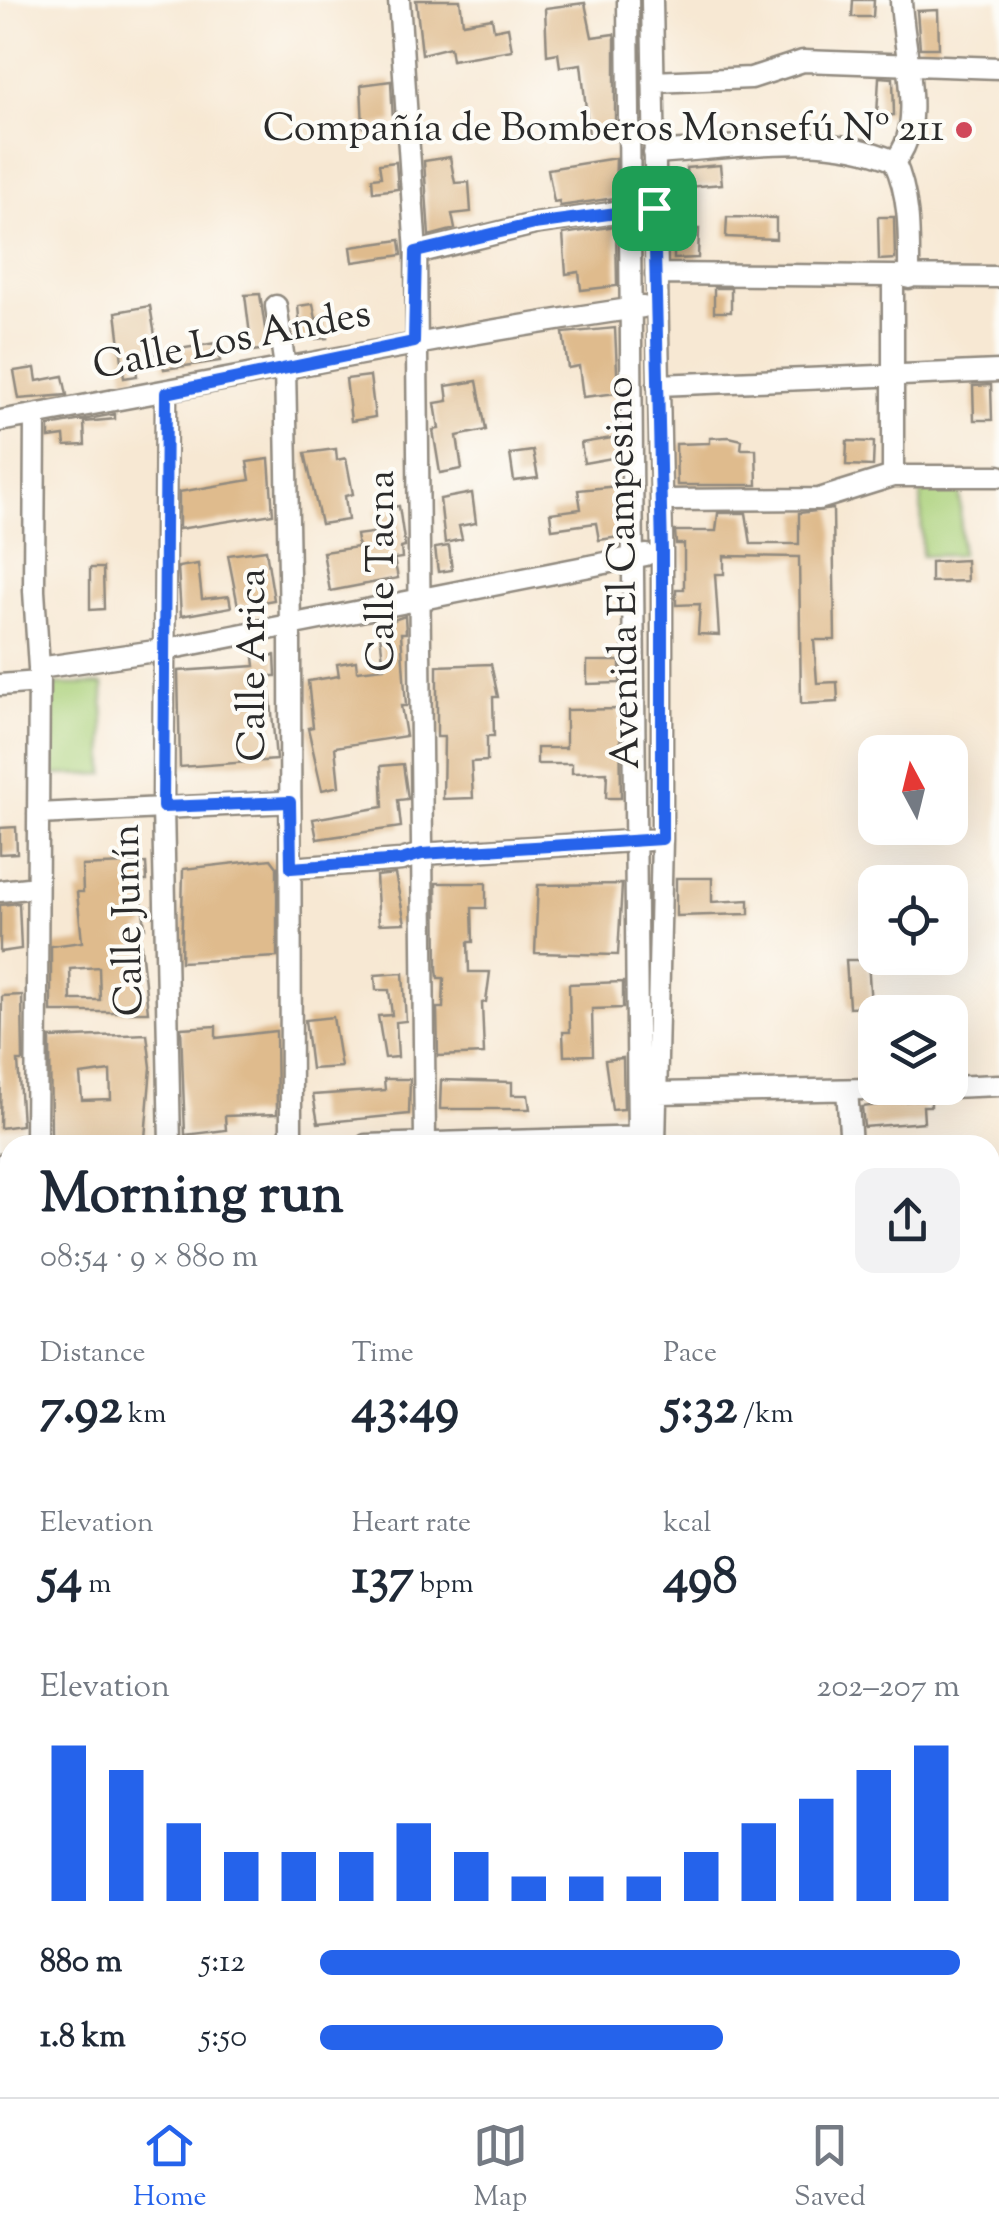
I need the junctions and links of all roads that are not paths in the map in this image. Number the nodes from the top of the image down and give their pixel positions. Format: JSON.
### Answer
{"nodes":[{"id":1,"x":398,"y":0,"type":"edge"},
{"id":2,"x":628,"y":0,"type":"edge"},
{"id":3,"x":652,"y":0,"type":"edge"},
{"id":4,"x":902,"y":0,"type":"edge"},
{"id":5,"x":905,"y":62,"type":"junction"},
{"id":6,"x":999,"y":68,"type":"edge"},
{"id":7,"x":653,"y":82,"type":"junction"},
{"id":8,"x":654,"y":153,"type":"junction"},
{"id":9,"x":894,"y":161,"type":"junction"},
{"id":10,"x":654,"y":208,"type":"junction"},
{"id":11,"x":631,"y":210,"type":"junction"},
{"id":12,"x":416,"y":252,"type":"junction"},
{"id":13,"x":656,"y":274,"type":"junction"},
{"id":14,"x":999,"y":277,"type":"edge"},
{"id":15,"x":901,"y":278,"type":"junction"},
{"id":16,"x":656,"y":304,"type":"junction"},
{"id":17,"x":276,"y":306,"type":"dead end"},
{"id":18,"x":632,"y":308,"type":"junction"},
{"id":19,"x":414,"y":342,"type":"junction"},
{"id":20,"x":285,"y":367,"type":"junction"},
{"id":21,"x":999,"y":370,"type":"edge"},
{"id":22,"x":896,"y":377,"type":"junction"},
{"id":23,"x":658,"y":385,"type":"junction"},
{"id":24,"x":166,"y":393,"type":"junction"},
{"id":25,"x":34,"y":415,"type":"junction"},
{"id":26,"x":0,"y":421,"type":"edge"},
{"id":27,"x":893,"y":476,"type":"junction"},
{"id":28,"x":999,"y":476,"type":"edge"},
{"id":29,"x":661,"y":500,"type":"junction"},
{"id":30,"x":662,"y":552,"type":"junction"},
{"id":31,"x":635,"y":558,"type":"junction"},
{"id":32,"x":418,"y":597,"type":"junction"},
{"id":33,"x":290,"y":625,"type":"junction"},
{"id":34,"x":162,"y":650,"type":"junction"},
{"id":35,"x":39,"y":675,"type":"junction"},
{"id":36,"x":0,"y":686,"type":"edge"},
{"id":37,"x":290,"y":802,"type":"junction"},
{"id":38,"x":163,"y":807,"type":"junction"},
{"id":39,"x":38,"y":814,"type":"junction"},
{"id":40,"x":662,"y":839,"type":"junction"},
{"id":41,"x":636,"y":841,"type":"junction"},
{"id":42,"x":422,"y":854,"type":"junction"},
{"id":43,"x":291,"y":868,"type":"junction"},
{"id":44,"x":37,"y":887,"type":"junction"},
{"id":45,"x":0,"y":891,"type":"edge"},
{"id":46,"x":999,"y":1085,"type":"edge"},
{"id":47,"x":968,"y":1086,"type":"edge"},
{"id":48,"x":847,"y":1090,"type":"junction"},
{"id":49,"x":858,"y":1090,"type":"edge"},
{"id":50,"x":657,"y":1093,"type":"junction"},
{"id":51,"x":36,"y":1135,"type":"edge"},
{"id":52,"x":170,"y":1135,"type":"edge"},
{"id":53,"x":291,"y":1135,"type":"edge"},
{"id":54,"x":425,"y":1135,"type":"edge"},
{"id":55,"x":647,"y":1135,"type":"edge"},
{"id":56,"x":648,"y":1135,"type":"edge"},
{"id":57,"x":850,"y":1135,"type":"edge"}],
"edges":[{"from":1,"to":12,"type":"street","name":"Calle Tacna"},
{"from":2,"to":11,"type":"street","name":"Avenida El Campesino"},
{"from":3,"to":7,"type":"street","name":"Avenida El Campesino"},
{"from":4,"to":5,"type":"street"},
{"from":5,"to":6,"type":"street"},
{"from":5,"to":7,"type":"street"},
{"from":5,"to":9,"type":"street"},
{"from":7,"to":8,"type":"street","name":"Avenida El Campesino"},
{"from":8,"to":9,"type":"street"},
{"from":8,"to":10,"type":"street","name":"Avenida El Campesino"},
{"from":9,"to":15,"type":"street"},
{"from":10,"to":11,"type":"street"},
{"from":10,"to":13,"type":"street","name":"Avenida El Campesino"},
{"from":11,"to":12,"type":"street"},
{"from":11,"to":18,"type":"street","name":"Avenida El Campesino"},
{"from":12,"to":19,"type":"street","name":"Calle Tacna"},
{"from":13,"to":15,"type":"street"},
{"from":13,"to":16,"type":"street","name":"Avenida El Campesino"},
{"from":14,"to":15,"type":"street"},
{"from":15,"to":22,"type":"street"},
{"from":16,"to":18,"type":"street","name":"Calle Los Andes"},
{"from":16,"to":23,"type":"street","name":"Avenida El Campesino"},
{"from":17,"to":20,"type":"street","name":"Calle Arica"},
{"from":18,"to":19,"type":"street","name":"Calle Los Andes"},
{"from":18,"to":31,"type":"street","name":"Avenida El Campesino"},
{"from":19,"to":20,"type":"street","name":"Calle Los Andes"},
{"from":19,"to":32,"type":"street","name":"Calle Tacna"},
{"from":20,"to":24,"type":"street","name":"Calle Los Andes"},
{"from":20,"to":33,"type":"street","name":"Calle Arica"},
{"from":21,"to":22,"type":"street"},
{"from":22,"to":23,"type":"street"},
{"from":22,"to":27,"type":"street"},
{"from":23,"to":29,"type":"street","name":"Avenida El Campesino"},
{"from":24,"to":25,"type":"street","name":"Calle Los Andes"},
{"from":24,"to":34,"type":"street","name":"Calle Junín"},
{"from":25,"to":26,"type":"street","name":"Calle Los Andes"},
{"from":25,"to":35,"type":"street"},
{"from":27,"to":28,"type":"street"},
{"from":27,"to":29,"type":"street"},
{"from":29,"to":30,"type":"street","name":"Avenida El Campesino"},
{"from":30,"to":31,"type":"street"},
{"from":30,"to":40,"type":"street","name":"Avenida El Campesino"},
{"from":31,"to":32,"type":"street"},
{"from":31,"to":41,"type":"street","name":"Avenida El Campesino"},
{"from":32,"to":33,"type":"street"},
{"from":32,"to":42,"type":"street","name":"Calle Tacna"},
{"from":33,"to":34,"type":"street"},
{"from":33,"to":37,"type":"street","name":"Calle Arica"},
{"from":34,"to":35,"type":"street"},
{"from":34,"to":38,"type":"street","name":"Calle Junín"},
{"from":35,"to":36,"type":"street"},
{"from":35,"to":39,"type":"street"},
{"from":37,"to":38,"type":"street"},
{"from":37,"to":43,"type":"street","name":"Calle Arica"},
{"from":38,"to":39,"type":"street"},
{"from":38,"to":52,"type":"street","name":"Calle Junín"},
{"from":39,"to":44,"type":"street"},
{"from":40,"to":41,"type":"street"},
{"from":40,"to":50,"type":"street","name":"Avenida El Campesino"},
{"from":41,"to":42,"type":"street"},
{"from":41,"to":55,"type":"street","name":"Avenida El Campesino"},
{"from":42,"to":43,"type":"street"},
{"from":42,"to":54,"type":"street","name":"Calle Tacna"},
{"from":43,"to":53,"type":"street","name":"Calle Arica"},
{"from":44,"to":45,"type":"street"},
{"from":44,"to":51,"type":"street"},
{"from":46,"to":47,"type":"street"},
{"from":48,"to":49,"type":"street"},
{"from":48,"to":50,"type":"street"},
{"from":48,"to":57,"type":"street"},
{"from":50,"to":56,"type":"street","name":"Avenida El Campesino"}]}
